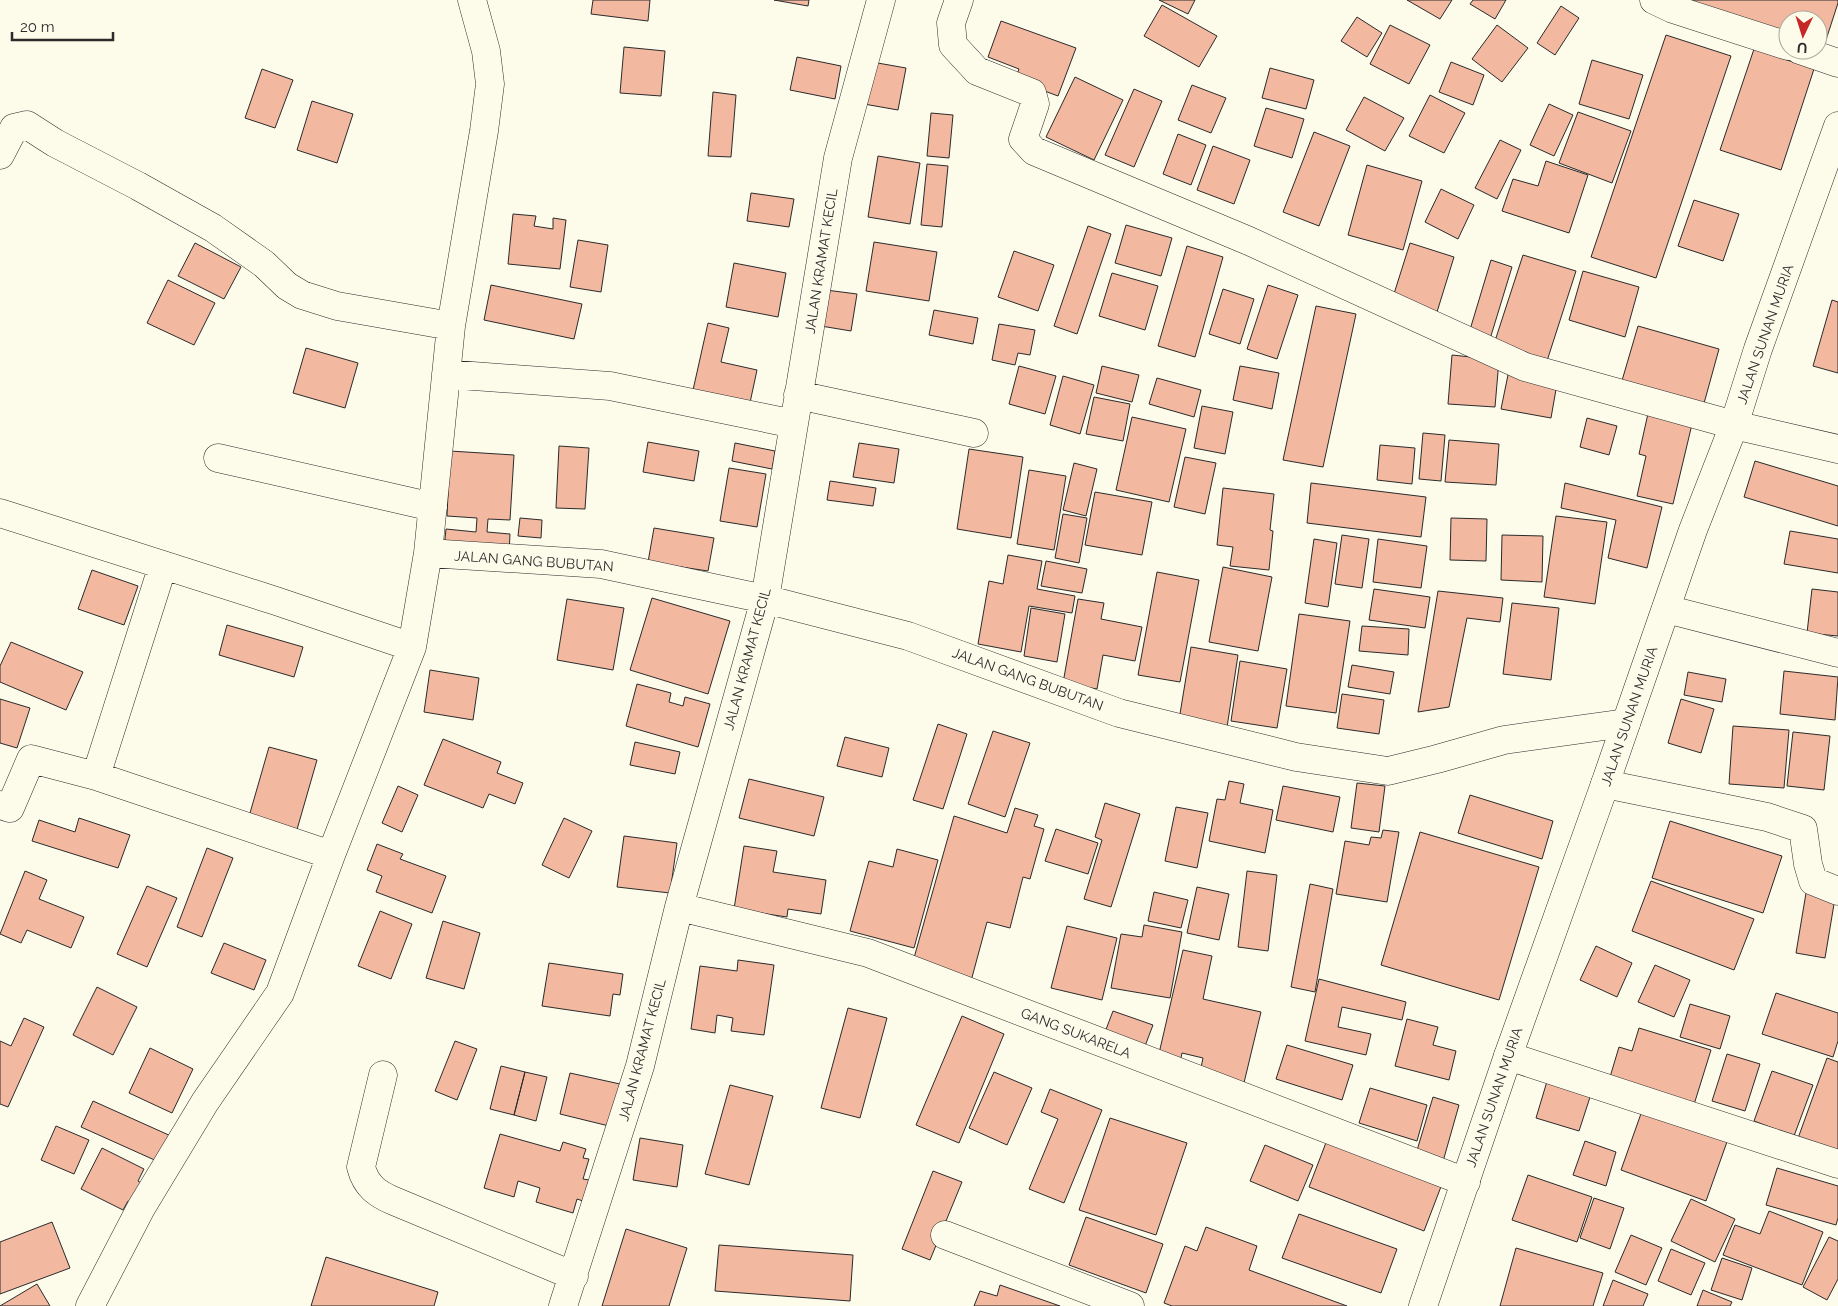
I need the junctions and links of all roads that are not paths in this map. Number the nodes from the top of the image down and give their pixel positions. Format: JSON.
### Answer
{"nodes":[{"id":1,"x":472,"y":0,"type":"edge"},
{"id":2,"x":881,"y":0,"type":"edge"},
{"id":3,"x":959,"y":0,"type":"edge"},
{"id":4,"x":1654,"y":0,"type":"edge"},
{"id":5,"x":1778,"y":43,"type":"edge"},
{"id":6,"x":1838,"y":126,"type":"edge"},
{"id":7,"x":0,"y":155,"type":"edge"},
{"id":8,"x":451,"y":326,"type":"junction"},
{"id":9,"x":446,"y":374,"type":"junction"},
{"id":10,"x":798,"y":395,"type":"junction"},
{"id":11,"x":794,"y":424,"type":"junction"},
{"id":12,"x":1734,"y":425,"type":"junction"},
{"id":13,"x":974,"y":433,"type":"dead end"},
{"id":14,"x":1838,"y":449,"type":"edge"},
{"id":15,"x":218,"y":458,"type":"dead end"},
{"id":16,"x":433,"y":507,"type":"junction"},
{"id":17,"x":0,"y":513,"type":"edge"},
{"id":18,"x":428,"y":553,"type":"junction"},
{"id":19,"x":164,"y":565,"type":"junction"},
{"id":20,"x":764,"y":599,"type":"junction"},
{"id":21,"x":1666,"y":609,"type":"junction"},
{"id":22,"x":412,"y":647,"type":"junction"},
{"id":23,"x":1838,"y":653,"type":"edge"},
{"id":24,"x":1626,"y":723,"type":"junction"},
{"id":25,"x":96,"y":776,"type":"junction"},
{"id":26,"x":1605,"y":784,"type":"junction"},
{"id":27,"x":0,"y":805,"type":"edge"},
{"id":28,"x":331,"y":855,"type":"junction"},
{"id":29,"x":1838,"y":891,"type":"edge"},
{"id":30,"x":679,"y":907,"type":"junction"},
{"id":31,"x":1508,"y":1056,"type":"junction"},
{"id":32,"x":384,"y":1075,"type":"dead end"},
{"id":33,"x":1838,"y":1164,"type":"edge"},
{"id":34,"x":1466,"y":1182,"type":"junction"},
{"id":35,"x":944,"y":1234,"type":"dead end"},
{"id":36,"x":574,"y":1276,"type":"junction"},
{"id":37,"x":90,"y":1306,"type":"edge"},
{"id":38,"x":563,"y":1306,"type":"edge"},
{"id":39,"x":1130,"y":1306,"type":"edge"},
{"id":40,"x":1423,"y":1306,"type":"edge"}],
"edges":[{"from":1,"to":8,"type":"street"},
{"from":2,"to":10,"type":"street","name":"JALAN KRAMAT KECIL"},
{"from":3,"to":12,"type":"street"},
{"from":4,"to":5,"type":"street"},
{"from":6,"to":12,"type":"street","name":"JALAN SUNAN MURIA"},
{"from":7,"to":8,"type":"street"},
{"from":8,"to":9,"type":"street"},
{"from":9,"to":11,"type":"street"},
{"from":9,"to":16,"type":"street"},
{"from":10,"to":11,"type":"street","name":"JALAN KRAMAT KECIL"},
{"from":10,"to":13,"type":"street"},
{"from":11,"to":20,"type":"street","name":"JALAN KRAMAT KECIL"},
{"from":12,"to":14,"type":"street"},
{"from":12,"to":21,"type":"street","name":"JALAN SUNAN MURIA"},
{"from":15,"to":16,"type":"street"},
{"from":16,"to":18,"type":"street"},
{"from":17,"to":19,"type":"street"},
{"from":18,"to":20,"type":"street","name":"JALAN GANG BUBUTAN"},
{"from":18,"to":22,"type":"street"},
{"from":19,"to":22,"type":"street"},
{"from":19,"to":25,"type":"street"},
{"from":20,"to":24,"type":"street","name":"JALAN GANG BUBUTAN"},
{"from":20,"to":30,"type":"street","name":"JALAN KRAMAT KECIL"},
{"from":21,"to":23,"type":"street"},
{"from":21,"to":24,"type":"street","name":"JALAN SUNAN MURIA"},
{"from":22,"to":28,"type":"street"},
{"from":24,"to":26,"type":"street","name":"JALAN SUNAN MURIA"},
{"from":25,"to":27,"type":"street"},
{"from":25,"to":28,"type":"street"},
{"from":26,"to":29,"type":"street"},
{"from":26,"to":31,"type":"street","name":"JALAN SUNAN MURIA"},
{"from":28,"to":37,"type":"street"},
{"from":30,"to":34,"type":"street","name":"GANG SUKARELA"},
{"from":30,"to":36,"type":"street","name":"JALAN KRAMAT KECIL"},
{"from":31,"to":33,"type":"street"},
{"from":31,"to":34,"type":"street","name":"JALAN SUNAN MURIA"},
{"from":32,"to":36,"type":"street"},
{"from":34,"to":40,"type":"street","name":"JALAN SUNAN MURIA"},
{"from":35,"to":39,"type":"street"},
{"from":36,"to":38,"type":"street","name":"JALAN KRAMAT KECIL"}]}
